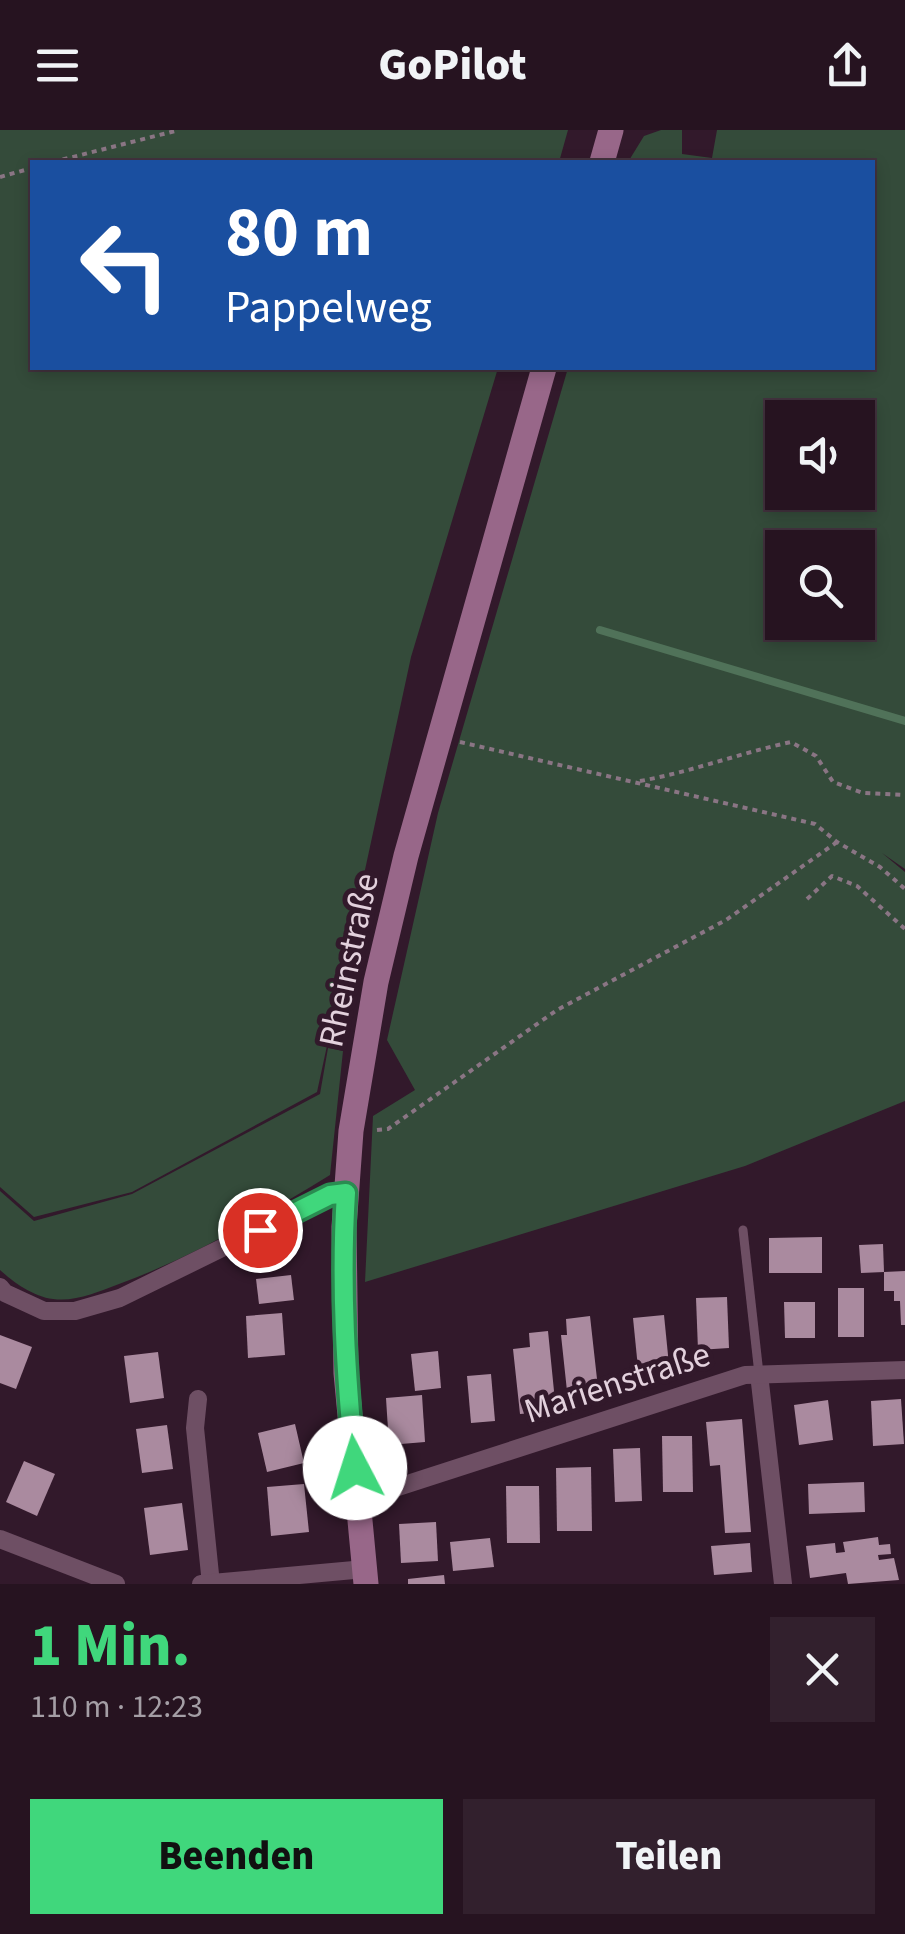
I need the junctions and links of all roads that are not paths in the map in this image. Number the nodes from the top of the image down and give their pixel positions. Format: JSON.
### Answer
{"nodes":[{"id":1,"x":611,"y":130,"type":"edge"},
{"id":2,"x":603,"y":160,"type":"edge"},
{"id":3,"x":543,"y":370,"type":"edge"},
{"id":4,"x":346,"y":1193,"type":"junction"},
{"id":5,"x":743,"y":1230,"type":"dead end"},
{"id":6,"x":0,"y":1288,"type":"edge"},
{"id":7,"x":905,"y":1370,"type":"edge"},
{"id":8,"x":760,"y":1374,"type":"junction"},
{"id":9,"x":198,"y":1399,"type":"dead end"},
{"id":10,"x":358,"y":1500,"type":"junction"},
{"id":11,"x":0,"y":1539,"type":"edge"},
{"id":12,"x":365,"y":1577,"type":"edge"},
{"id":13,"x":116,"y":1584,"type":"edge"},
{"id":14,"x":200,"y":1584,"type":"edge"},
{"id":15,"x":211,"y":1584,"type":"edge"},
{"id":16,"x":782,"y":1584,"type":"edge"}],
"edges":[{"from":1,"to":2,"type":"main road"},
{"from":3,"to":4,"type":"main road","name":"Rheinstraße"},
{"from":4,"to":6,"type":"street"},
{"from":4,"to":10,"type":"main road","name":"Rheinstraße"},
{"from":5,"to":8,"type":"lane"},
{"from":7,"to":8,"type":"street","name":"Marienstraße"},
{"from":8,"to":10,"type":"street","name":"Marienstraße"},
{"from":8,"to":16,"type":"street"},
{"from":9,"to":15,"type":"street"},
{"from":10,"to":12,"type":"main road","name":"Rheinstraße"},
{"from":11,"to":13,"type":"street"},
{"from":12,"to":15,"type":"street"},
{"from":14,"to":15,"type":"street"}]}
